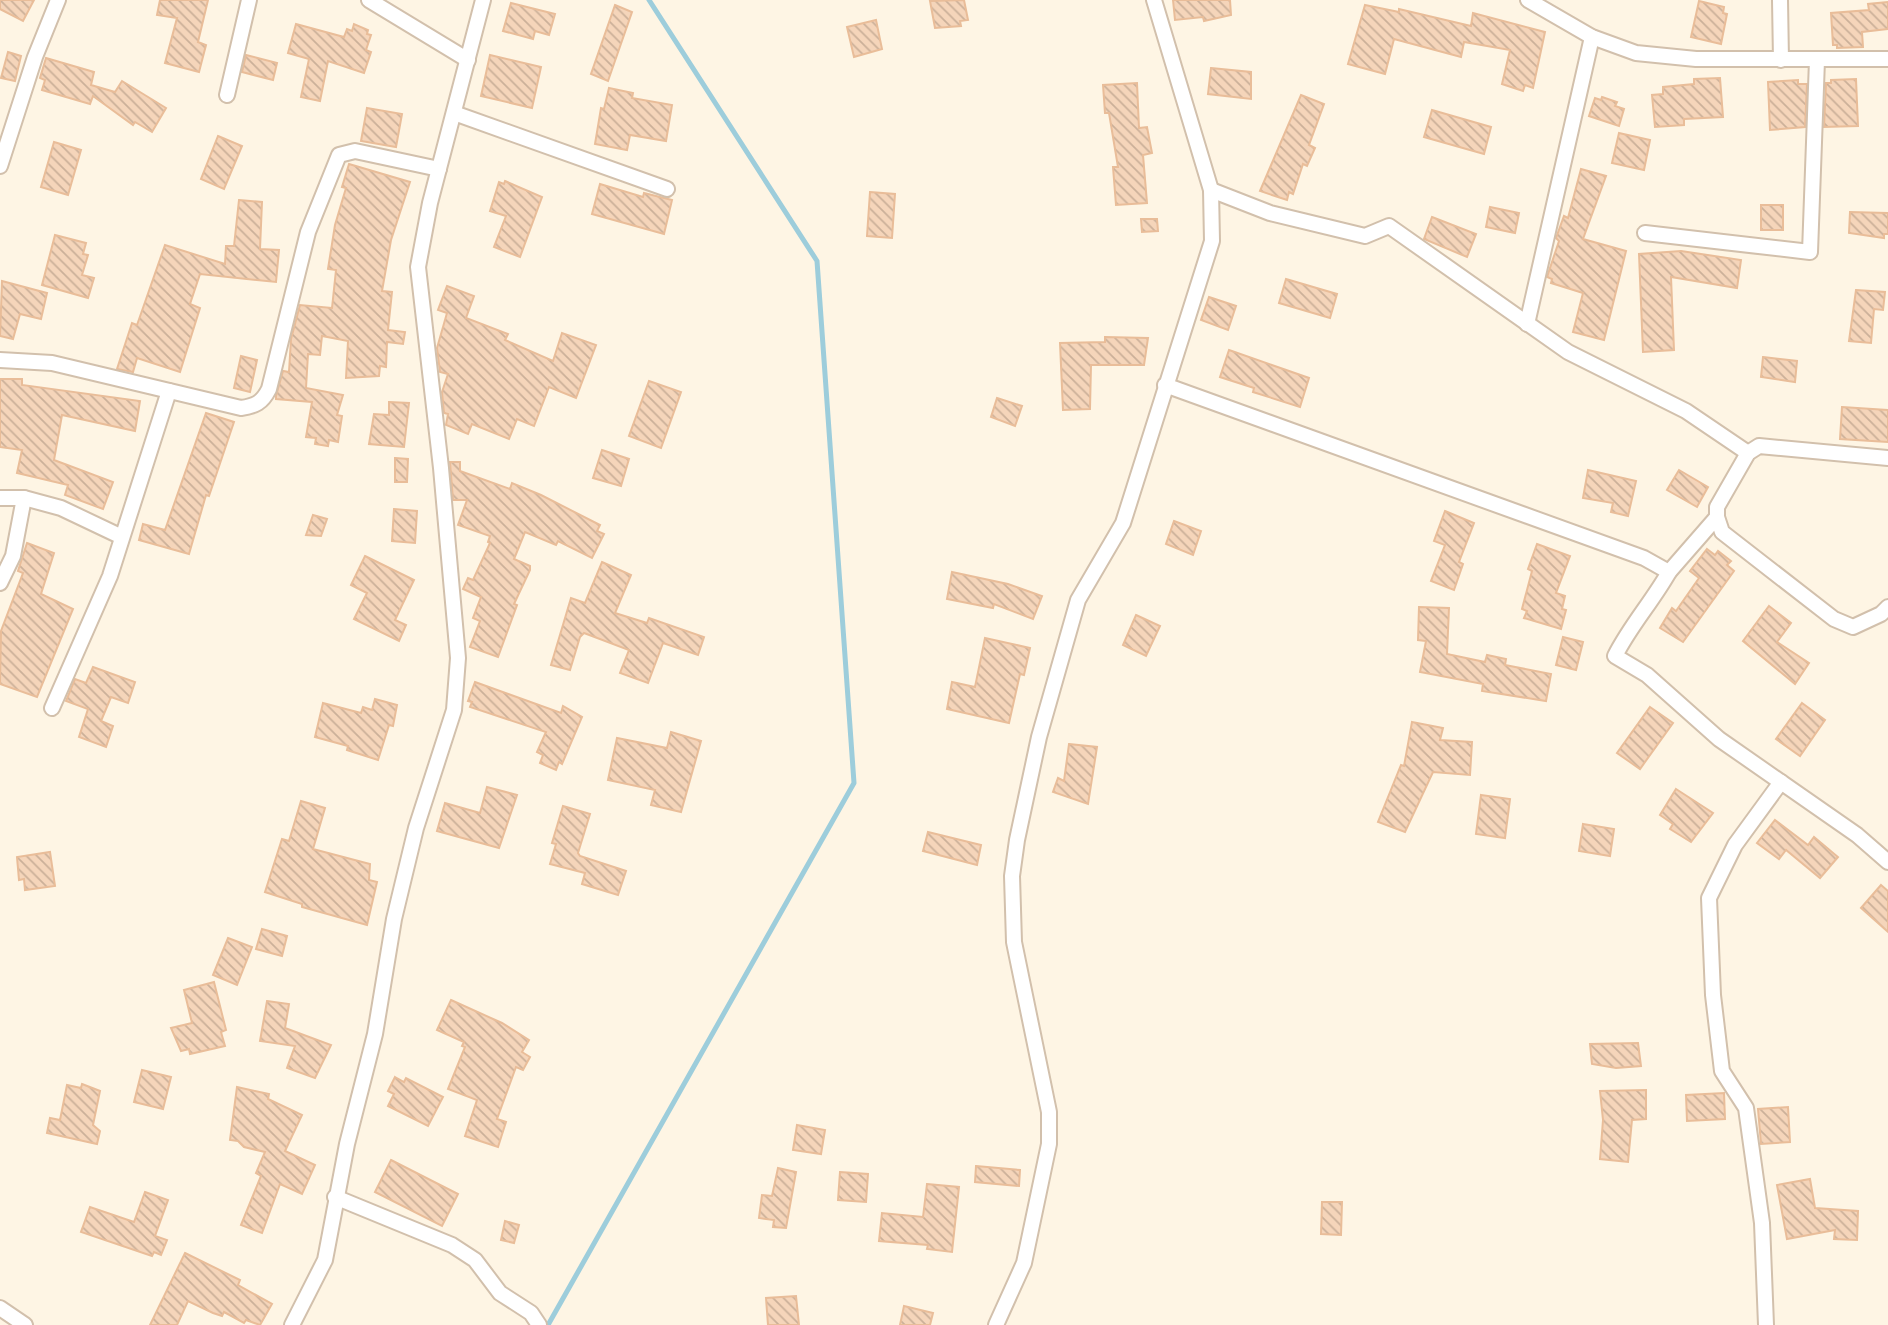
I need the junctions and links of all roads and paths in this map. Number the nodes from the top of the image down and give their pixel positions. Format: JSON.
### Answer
{"nodes":[{"id":1,"x":58,"y":0,"type":"edge"},
{"id":2,"x":249,"y":0,"type":"edge"},
{"id":3,"x":369,"y":0,"type":"edge"},
{"id":4,"x":483,"y":0,"type":"edge"},
{"id":5,"x":1154,"y":0,"type":"edge"},
{"id":6,"x":1528,"y":0,"type":"edge"},
{"id":7,"x":1780,"y":0,"type":"edge"},
{"id":8,"x":1592,"y":37,"type":"junction"},
{"id":9,"x":1888,"y":59,"type":"edge"},
{"id":10,"x":468,"y":60,"type":"junction"},
{"id":11,"x":1781,"y":60,"type":"junction"},
{"id":12,"x":1817,"y":60,"type":"junction"},
{"id":13,"x":227,"y":95,"type":"dead end"},
{"id":14,"x":454,"y":113,"type":"junction"},
{"id":15,"x":0,"y":166,"type":"edge"},
{"id":16,"x":439,"y":169,"type":"junction"},
{"id":17,"x":667,"y":189,"type":"dead end"},
{"id":18,"x":1211,"y":190,"type":"junction"},
{"id":19,"x":1645,"y":233,"type":"dead end"},
{"id":20,"x":1527,"y":324,"type":"junction"},
{"id":21,"x":0,"y":360,"type":"edge"},
{"id":22,"x":1166,"y":385,"type":"junction"},
{"id":23,"x":169,"y":391,"type":"junction"},
{"id":24,"x":1748,"y":453,"type":"junction"},
{"id":25,"x":1888,"y":458,"type":"edge"},
{"id":26,"x":0,"y":498,"type":"edge"},
{"id":27,"x":24,"y":498,"type":"junction"},
{"id":28,"x":1717,"y":517,"type":"junction"},
{"id":29,"x":122,"y":537,"type":"junction"},
{"id":30,"x":1669,"y":572,"type":"junction"},
{"id":31,"x":0,"y":583,"type":"edge"},
{"id":32,"x":1888,"y":607,"type":"edge"},
{"id":33,"x":52,"y":708,"type":"dead end"},
{"id":34,"x":1781,"y":782,"type":"junction"},
{"id":35,"x":1888,"y":862,"type":"edge"},
{"id":36,"x":335,"y":1197,"type":"junction"},
{"id":37,"x":0,"y":1308,"type":"edge"},
{"id":38,"x":25,"y":1325,"type":"edge"},
{"id":39,"x":292,"y":1325,"type":"edge"},
{"id":40,"x":539,"y":1325,"type":"edge"},
{"id":41,"x":996,"y":1325,"type":"edge"},
{"id":42,"x":1766,"y":1325,"type":"edge"}],
"edges":[{"from":1,"to":15,"type":"street"},
{"from":2,"to":13,"type":"street"},
{"from":3,"to":10,"type":"street"},
{"from":4,"to":10,"type":"street"},
{"from":5,"to":18,"type":"street"},
{"from":6,"to":8,"type":"street"},
{"from":7,"to":11,"type":"street"},
{"from":8,"to":11,"type":"street"},
{"from":8,"to":20,"type":"street"},
{"from":9,"to":12,"type":"street"},
{"from":10,"to":14,"type":"street"},
{"from":11,"to":12,"type":"street"},
{"from":12,"to":19,"type":"street"},
{"from":14,"to":16,"type":"street"},
{"from":14,"to":17,"type":"street"},
{"from":16,"to":23,"type":"street"},
{"from":16,"to":36,"type":"street"},
{"from":18,"to":20,"type":"street"},
{"from":18,"to":22,"type":"street"},
{"from":20,"to":24,"type":"street"},
{"from":21,"to":23,"type":"street"},
{"from":22,"to":30,"type":"street"},
{"from":22,"to":41,"type":"street"},
{"from":23,"to":29,"type":"street"},
{"from":24,"to":25,"type":"street"},
{"from":24,"to":28,"type":"street"},
{"from":26,"to":27,"type":"street"},
{"from":27,"to":29,"type":"street"},
{"from":27,"to":31,"type":"street"},
{"from":28,"to":30,"type":"street"},
{"from":28,"to":32,"type":"street"},
{"from":29,"to":33,"type":"street"},
{"from":30,"to":34,"type":"street"},
{"from":34,"to":35,"type":"street"},
{"from":34,"to":42,"type":"street"},
{"from":36,"to":39,"type":"street"},
{"from":36,"to":40,"type":"street"},
{"from":37,"to":38,"type":"street"}]}
